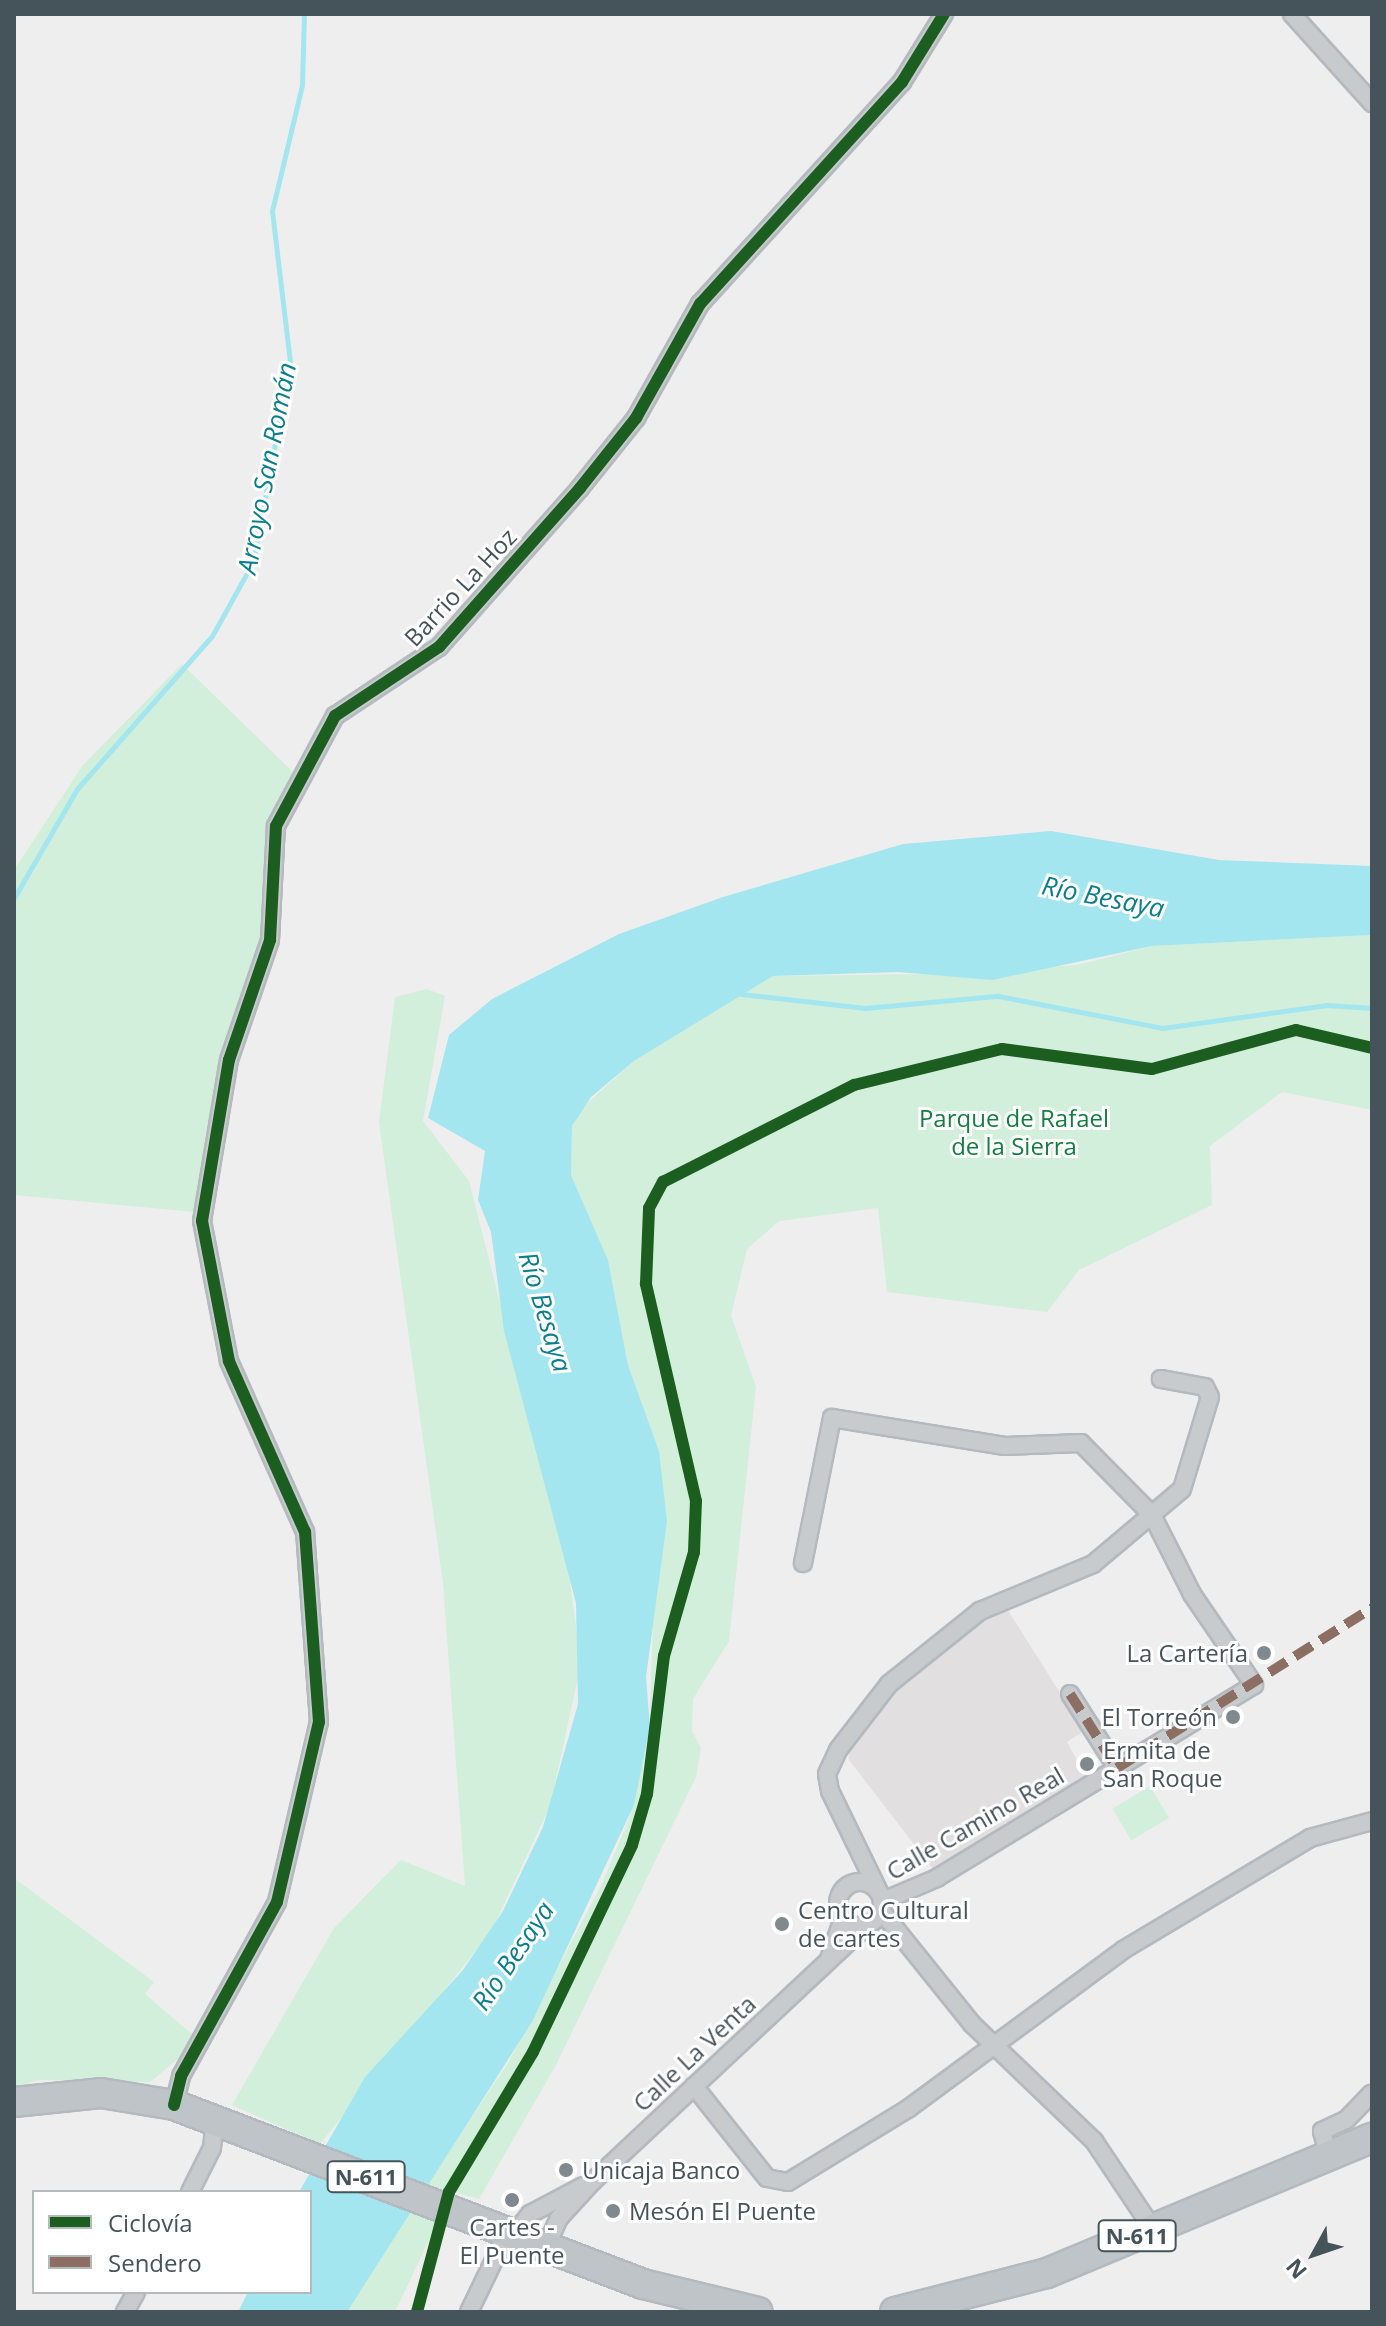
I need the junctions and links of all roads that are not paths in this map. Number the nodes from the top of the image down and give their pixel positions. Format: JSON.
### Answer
{"nodes":[{"id":1,"x":944,"y":14,"type":"edge"},
{"id":2,"x":1292,"y":14,"type":"edge"},
{"id":3,"x":1372,"y":103,"type":"edge"},
{"id":4,"x":1161,"y":1379,"type":"dead end"},
{"id":5,"x":1152,"y":1515,"type":"junction"},
{"id":6,"x":803,"y":1563,"type":"dead end"},
{"id":7,"x":1070,"y":1694,"type":"dead end"},
{"id":8,"x":1117,"y":1768,"type":"junction"},
{"id":9,"x":1372,"y":1821,"type":"edge"},
{"id":10,"x":868,"y":1858,"type":"junction"},
{"id":11,"x":861,"y":1882,"type":"junction"},
{"id":12,"x":881,"y":1901,"type":"junction"},
{"id":13,"x":843,"y":1918,"type":"junction"},
{"id":14,"x":866,"y":1926,"type":"junction"},
{"id":15,"x":829,"y":1959,"type":"junction"},
{"id":16,"x":993,"y":2045,"type":"junction"},
{"id":17,"x":694,"y":2086,"type":"junction"},
{"id":18,"x":1372,"y":2093,"type":"edge"},
{"id":19,"x":14,"y":2102,"type":"edge"},
{"id":20,"x":174,"y":2105,"type":"junction"},
{"id":21,"x":225,"y":2124,"type":"junction"},
{"id":22,"x":1372,"y":2138,"type":"edge"},
{"id":23,"x":1329,"y":2156,"type":"junction"},
{"id":24,"x":592,"y":2182,"type":"junction"},
{"id":25,"x":191,"y":2190,"type":"edge"},
{"id":26,"x":1153,"y":2229,"type":"junction"},
{"id":27,"x":506,"y":2230,"type":"junction"},
{"id":28,"x":546,"y":2247,"type":"junction"},
{"id":29,"x":135,"y":2294,"type":"edge"},
{"id":30,"x":698,"y":2306,"type":"edge"},
{"id":31,"x":125,"y":2312,"type":"edge"},
{"id":32,"x":469,"y":2312,"type":"edge"},
{"id":33,"x":758,"y":2312,"type":"edge"},
{"id":34,"x":895,"y":2312,"type":"edge"}],
"edges":[{"from":1,"to":20,"type":"street","name":"Barrio La Hoz"},
{"from":2,"to":3,"type":"street"},
{"from":4,"to":5,"type":"street"},
{"from":5,"to":6,"type":"street"},
{"from":5,"to":8,"type":"street","name":"Calle Camino Real"},
{"from":5,"to":10,"type":"street"},
{"from":7,"to":8,"type":"street"},
{"from":8,"to":12,"type":"street","name":"Calle Camino Real"},
{"from":9,"to":16,"type":"street"},
{"from":10,"to":11,"type":"street"},
{"from":10,"to":12,"type":"street"},
{"from":11,"to":12,"type":"street"},
{"from":11,"to":13,"type":"street"},
{"from":12,"to":14,"type":"street"},
{"from":12,"to":16,"type":"street"},
{"from":13,"to":14,"type":"street"},
{"from":13,"to":15,"type":"street","name":"Calle La Venta"},
{"from":14,"to":15,"type":"street","name":"Calle La Venta"},
{"from":15,"to":17,"type":"street","name":"Calle La Venta"},
{"from":16,"to":17,"type":"street"},
{"from":16,"to":26,"type":"street"},
{"from":17,"to":24,"type":"street","name":"Calle La Venta"},
{"from":18,"to":23,"type":"street"},
{"from":19,"to":20,"type":"highway","number":"N-611"},
{"from":20,"to":21,"type":"highway","number":"N-611"},
{"from":21,"to":25,"type":"street"},
{"from":21,"to":27,"type":"highway","number":"N-611"},
{"from":22,"to":23,"type":"highway","number":"N-611"},
{"from":23,"to":26,"type":"highway","number":"N-611"},
{"from":24,"to":27,"type":"street","name":"Calle La Venta"},
{"from":24,"to":28,"type":"street","name":"Calle La Venta"},
{"from":26,"to":34,"type":"highway","number":"N-611"},
{"from":27,"to":28,"type":"highway","number":"N-611"},
{"from":27,"to":32,"type":"street"},
{"from":28,"to":30,"type":"highway","number":"N-611"},
{"from":29,"to":31,"type":"street"},
{"from":30,"to":33,"type":"highway","number":"N-611"}]}
